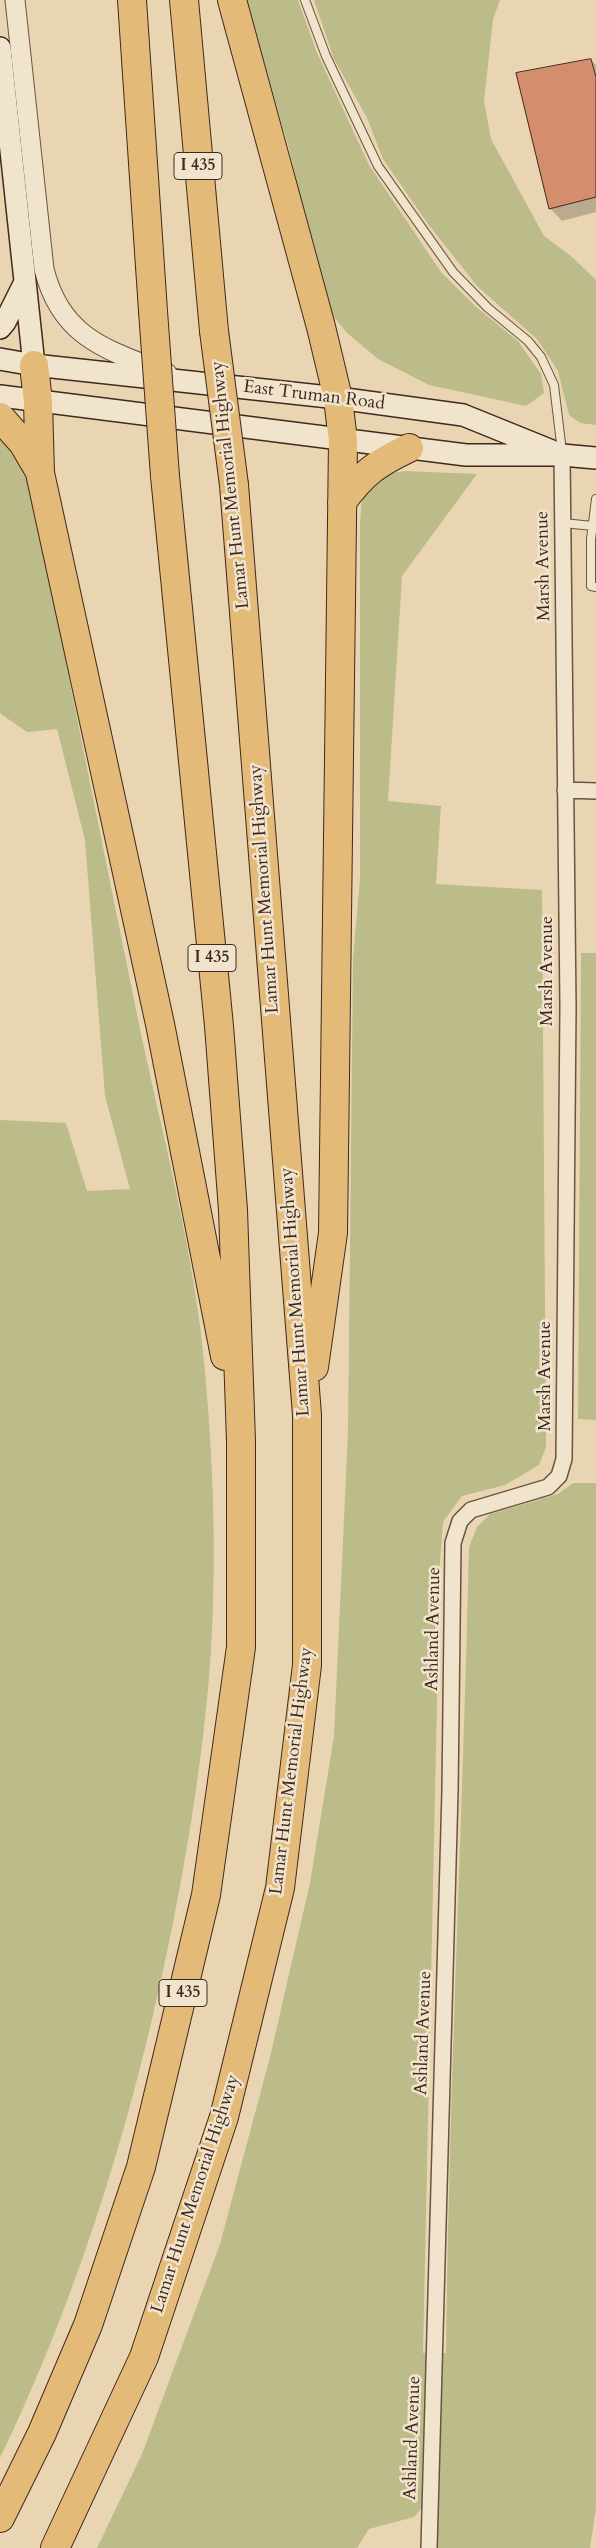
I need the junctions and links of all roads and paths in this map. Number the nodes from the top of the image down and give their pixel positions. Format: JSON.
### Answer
{"nodes":[{"id":1,"x":15,"y":0,"type":"edge"},
{"id":2,"x":132,"y":0,"type":"edge"},
{"id":3,"x":184,"y":0,"type":"edge"},
{"id":4,"x":232,"y":0,"type":"edge"},
{"id":5,"x":305,"y":0,"type":"edge"},
{"id":6,"x":0,"y":48,"type":"edge"},
{"id":7,"x":25,"y":282,"type":"junction"},
{"id":8,"x":0,"y":328,"type":"edge"},
{"id":9,"x":0,"y":358,"type":"edge"},
{"id":10,"x":34,"y":365,"type":"junction"},
{"id":11,"x":189,"y":382,"type":"junction"},
{"id":12,"x":0,"y":396,"type":"edge"},
{"id":13,"x":338,"y":398,"type":"junction"},
{"id":14,"x":38,"y":402,"type":"junction"},
{"id":15,"x":0,"y":417,"type":"edge"},
{"id":16,"x":343,"y":441,"type":"junction"},
{"id":17,"x":409,"y":448,"type":"junction"},
{"id":18,"x":562,"y":455,"type":"junction"},
{"id":19,"x":596,"y":458,"type":"edge"},
{"id":20,"x":40,"y":473,"type":"junction"},
{"id":21,"x":596,"y":499,"type":"edge"},
{"id":22,"x":342,"y":502,"type":"junction"},
{"id":23,"x":594,"y":521,"type":"edge"},
{"id":24,"x":562,"y":523,"type":"junction"},
{"id":25,"x":594,"y":540,"type":"edge"},
{"id":26,"x":596,"y":587,"type":"edge"},
{"id":27,"x":565,"y":790,"type":"junction"},
{"id":28,"x":596,"y":791,"type":"edge"},
{"id":29,"x":306,"y":1415,"type":"junction"},
{"id":30,"x":241,"y":1441,"type":"junction"},
{"id":31,"x":460,"y":1521,"type":"joint"},
{"id":32,"x":0,"y":2518,"type":"edge"},
{"id":33,"x":54,"y":2548,"type":"edge"},
{"id":34,"x":429,"y":2548,"type":"edge"}],
"edges":[{"from":1,"to":11,"type":"street"},
{"from":2,"to":30,"type":"highway","number":"I 435","bridge":true},
{"from":3,"to":29,"type":"highway","name":"Lamar Hunt Memorial Highway","number":"I 435","bridge":true},
{"from":4,"to":13,"type":"highway"},
{"from":5,"to":18,"type":"lane"},
{"from":6,"to":7,"type":"main road"},
{"from":7,"to":8,"type":"main road"},
{"from":7,"to":10,"type":"main road"},
{"from":9,"to":10,"type":"main road","name":"East Truman Road"},
{"from":10,"to":11,"type":"main road","name":"East Truman Road"},
{"from":10,"to":14,"type":"highway"},
{"from":11,"to":13,"type":"main road","name":"East Truman Road"},
{"from":12,"to":14,"type":"main road","name":"East Truman Road"},
{"from":13,"to":16,"type":"highway"},
{"from":13,"to":18,"type":"main road","name":"East Truman Road"},
{"from":14,"to":16,"type":"main road","name":"East Truman Road"},
{"from":14,"to":20,"type":"highway"},
{"from":15,"to":20,"type":"highway"},
{"from":16,"to":17,"type":"main road","name":"East Truman Road"},
{"from":16,"to":22,"type":"highway"},
{"from":17,"to":18,"type":"main road","name":"East Truman Road"},
{"from":17,"to":22,"type":"highway"},
{"from":18,"to":19,"type":"main road","name":"East Truman Road"},
{"from":18,"to":24,"type":"street","name":"Marsh Avenue"},
{"from":20,"to":30,"type":"highway"},
{"from":21,"to":23,"type":"lane"},
{"from":22,"to":29,"type":"highway"},
{"from":23,"to":24,"type":"lane"},
{"from":23,"to":25,"type":"lane"},
{"from":24,"to":27,"type":"street","name":"Marsh Avenue"},
{"from":25,"to":26,"type":"lane"},
{"from":27,"to":28,"type":"street"},
{"from":27,"to":31,"type":"street","name":"Marsh Avenue"},
{"from":29,"to":33,"type":"highway","name":"Lamar Hunt Memorial Highway","number":"I 435"},
{"from":30,"to":32,"type":"highway","number":"I 435"},
{"from":31,"to":34,"type":"street","name":"Ashland Avenue"}]}
